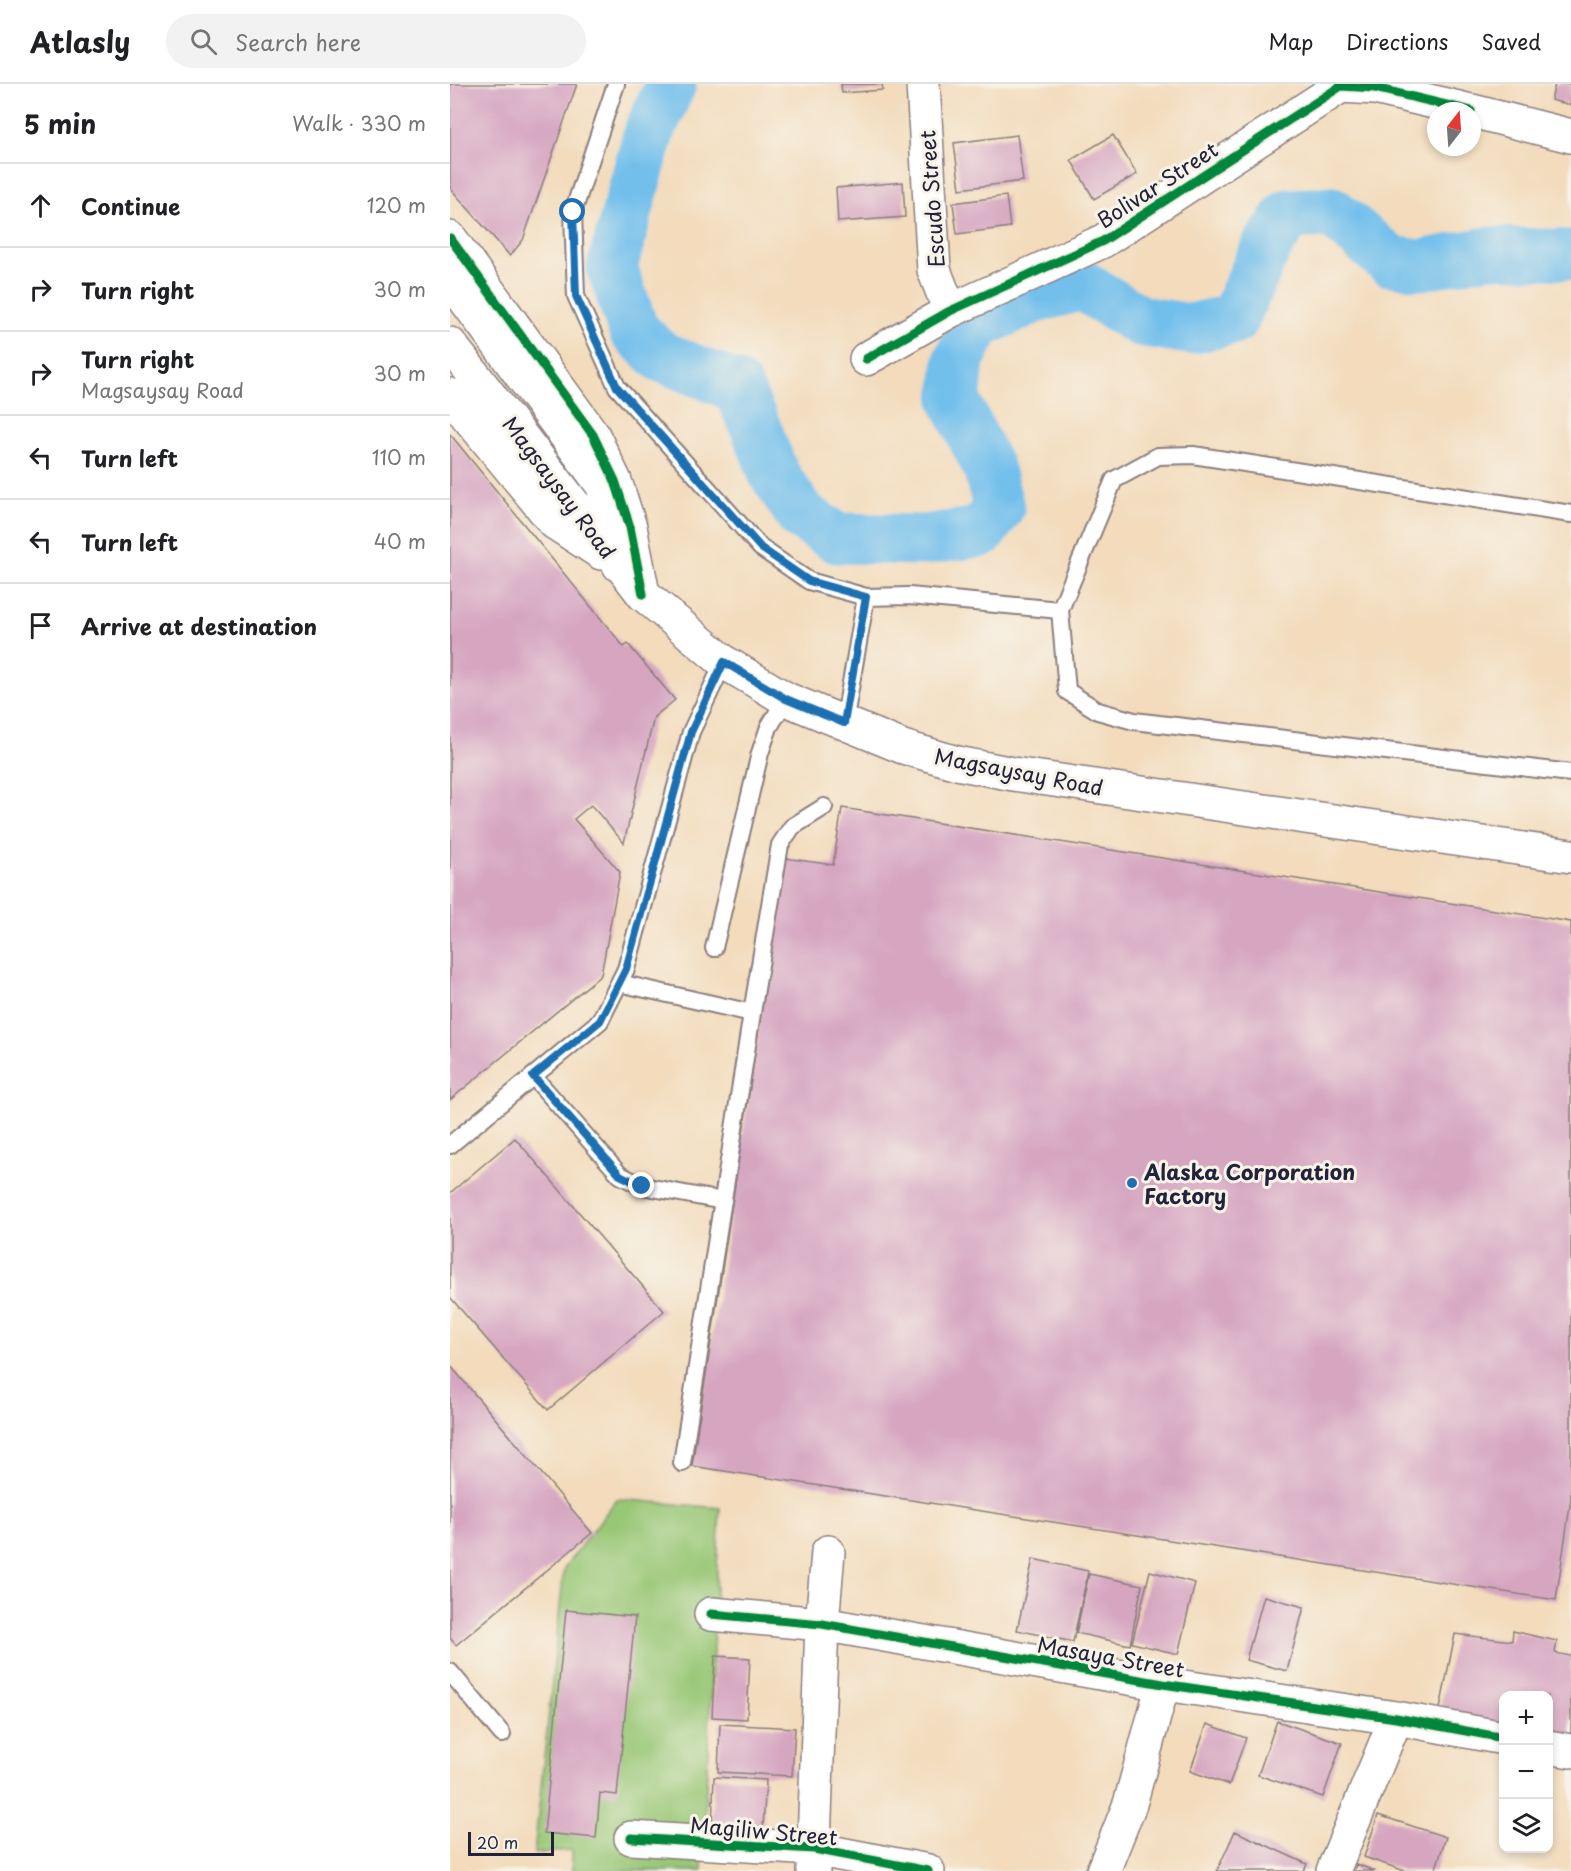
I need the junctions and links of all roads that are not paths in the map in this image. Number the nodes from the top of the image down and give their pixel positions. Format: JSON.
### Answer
{"nodes":[{"id":1,"x":616,"y":84,"type":"edge"},
{"id":2,"x":923,"y":84,"type":"edge"},
{"id":3,"x":1434,"y":102,"type":"edge"},
{"id":4,"x":1481,"y":113,"type":"edge"},
{"id":5,"x":1571,"y":136,"type":"edge"},
{"id":6,"x":450,"y":237,"type":"edge"},
{"id":7,"x":450,"y":279,"type":"edge"},
{"id":8,"x":950,"y":311,"type":"junction"},
{"id":9,"x":450,"y":344,"type":"edge"},
{"id":10,"x":866,"y":359,"type":"dead end"},
{"id":11,"x":450,"y":395,"type":"edge"},
{"id":12,"x":1571,"y":514,"type":"edge"},
{"id":13,"x":619,"y":565,"type":"junction"},
{"id":14,"x":643,"y":594,"type":"junction"},
{"id":15,"x":866,"y":597,"type":"junction"},
{"id":16,"x":1060,"y":610,"type":"junction"},
{"id":17,"x":724,"y":662,"type":"junction"},
{"id":18,"x":786,"y":699,"type":"junction"},
{"id":19,"x":844,"y":723,"type":"junction"},
{"id":20,"x":1571,"y":772,"type":"edge"},
{"id":21,"x":824,"y":807,"type":"dead end"},
{"id":22,"x":1571,"y":856,"type":"edge"},
{"id":23,"x":714,"y":948,"type":"dead end"},
{"id":24,"x":619,"y":983,"type":"junction"},
{"id":25,"x":752,"y":1013,"type":"junction"},
{"id":26,"x":533,"y":1076,"type":"junction"},
{"id":27,"x":450,"y":1145,"type":"edge"},
{"id":28,"x":723,"y":1201,"type":"junction"},
{"id":29,"x":682,"y":1463,"type":"dead end"},
{"id":30,"x":828,"y":1552,"type":"dead end"},
{"id":31,"x":711,"y":1614,"type":"dead end"},
{"id":32,"x":822,"y":1624,"type":"junction"},
{"id":33,"x":450,"y":1671,"type":"edge"},
{"id":34,"x":1163,"y":1684,"type":"junction"},
{"id":35,"x":1396,"y":1718,"type":"junction"},
{"id":36,"x":502,"y":1734,"type":"dead end"},
{"id":37,"x":1499,"y":1737,"type":"edge"},
{"id":38,"x":1553,"y":1748,"type":"edge"},
{"id":39,"x":1571,"y":1751,"type":"edge"},
{"id":40,"x":631,"y":1838,"type":"dead end"},
{"id":41,"x":813,"y":1860,"type":"edge"},
{"id":42,"x":928,"y":1871,"type":"edge"},
{"id":43,"x":1103,"y":1871,"type":"edge"},
{"id":44,"x":1333,"y":1871,"type":"edge"}],
"edges":[{"from":1,"to":15,"type":"lane"},
{"from":2,"to":8,"type":"main road","name":"Escudo Street"},
{"from":3,"to":8,"type":"main road","name":"Bolivar Street"},
{"from":4,"to":5,"type":"main road","name":"Bolivar Street"},
{"from":6,"to":14,"type":"main road"},
{"from":7,"to":13,"type":"main road"},
{"from":8,"to":10,"type":"main road","name":"Bolivar Street"},
{"from":9,"to":13,"type":"main road","name":"Magsaysay Road"},
{"from":11,"to":13,"type":"main road"},
{"from":12,"to":16,"type":"lane"},
{"from":13,"to":14,"type":"main road","name":"Magsaysay Road"},
{"from":14,"to":17,"type":"main road","name":"Magsaysay Road"},
{"from":15,"to":16,"type":"lane"},
{"from":15,"to":19,"type":"lane"},
{"from":16,"to":20,"type":"lane"},
{"from":17,"to":18,"type":"main road","name":"Magsaysay Road"},
{"from":17,"to":24,"type":"lane"},
{"from":18,"to":19,"type":"main road","name":"Magsaysay Road"},
{"from":18,"to":23,"type":"lane"},
{"from":19,"to":22,"type":"main road","name":"Magsaysay Road"},
{"from":21,"to":25,"type":"lane"},
{"from":24,"to":25,"type":"lane"},
{"from":24,"to":26,"type":"lane"},
{"from":25,"to":28,"type":"lane"},
{"from":26,"to":27,"type":"lane"},
{"from":26,"to":28,"type":"lane"},
{"from":28,"to":29,"type":"lane"},
{"from":30,"to":32,"type":"main road"},
{"from":31,"to":32,"type":"main road","name":"Masaya Street"},
{"from":32,"to":34,"type":"main road","name":"Masaya Street"},
{"from":32,"to":41,"type":"main road"},
{"from":33,"to":36,"type":"lane"},
{"from":34,"to":35,"type":"main road","name":"Masaya Street"},
{"from":34,"to":43,"type":"main road"},
{"from":35,"to":37,"type":"main road","name":"Masaya Street"},
{"from":35,"to":44,"type":"main road"},
{"from":38,"to":39,"type":"main road"},
{"from":40,"to":41,"type":"main road","name":"Magiliw Street"},
{"from":41,"to":42,"type":"main road","name":"Magiliw Street"}]}
